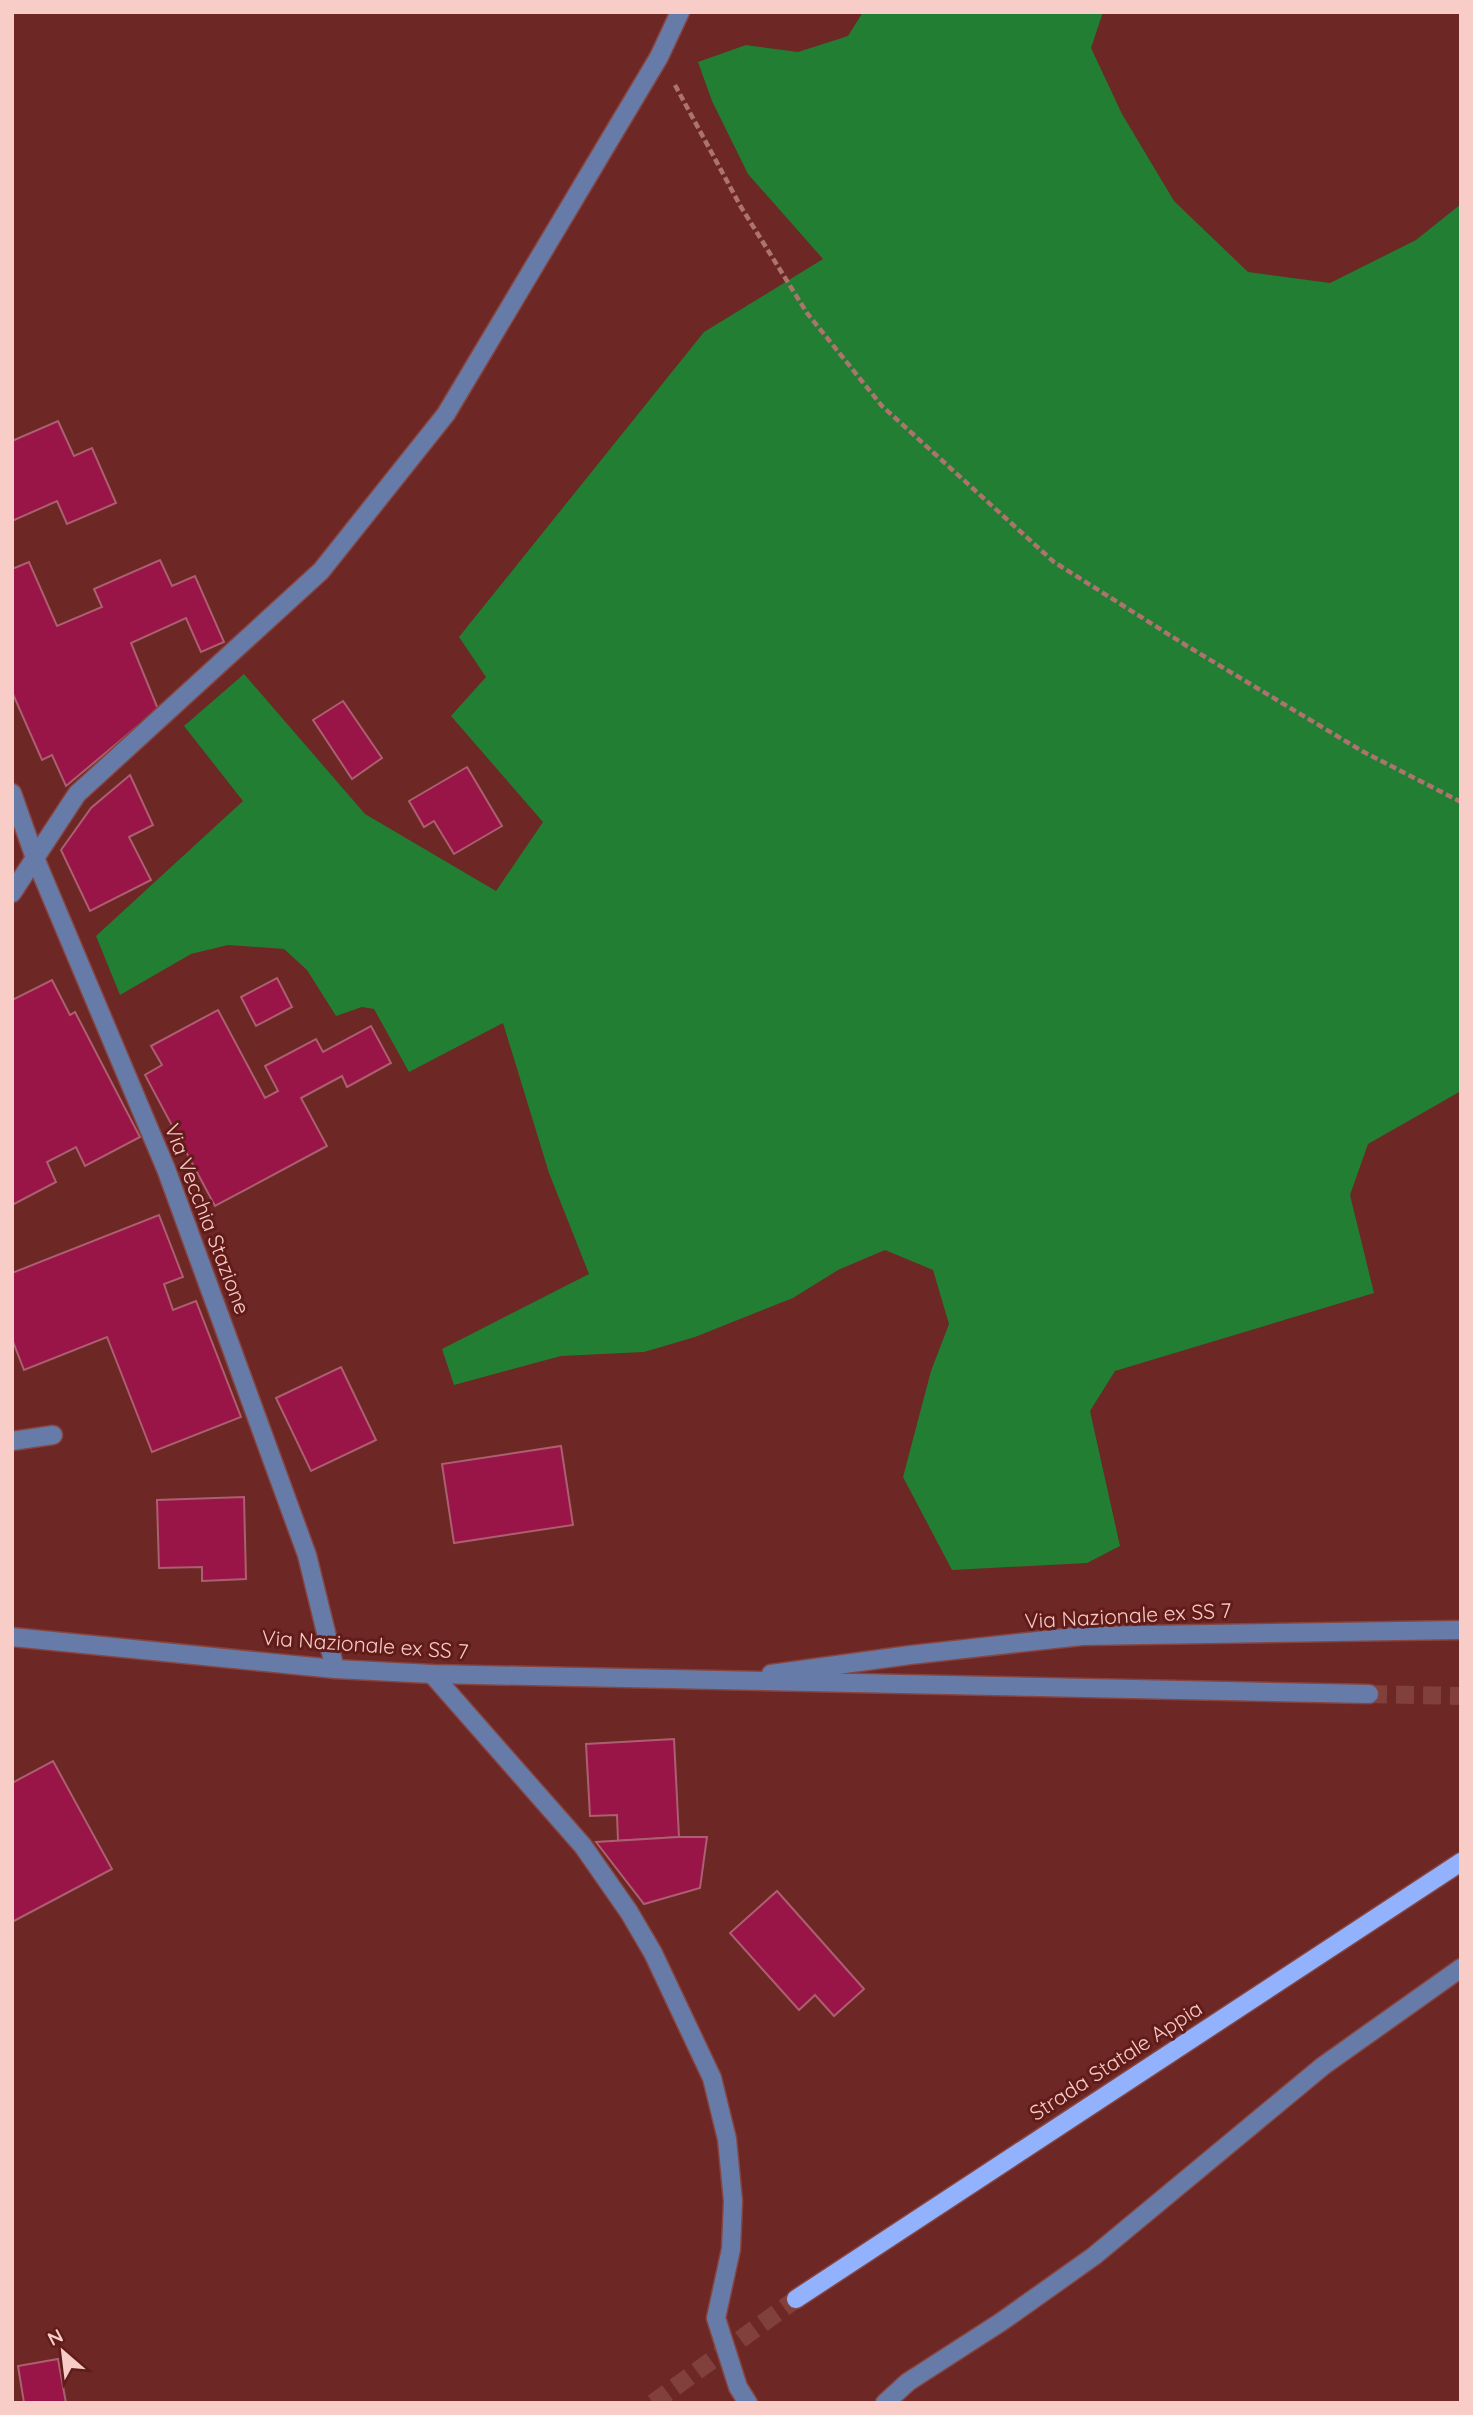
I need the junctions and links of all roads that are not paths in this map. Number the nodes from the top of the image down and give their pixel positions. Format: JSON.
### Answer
{"nodes":[{"id":1,"x":680,"y":12,"type":"edge"},
{"id":2,"x":12,"y":793,"type":"edge"},
{"id":3,"x":35,"y":858,"type":"junction"},
{"id":4,"x":12,"y":893,"type":"edge"},
{"id":5,"x":54,"y":1434,"type":"dead end"},
{"id":6,"x":12,"y":1441,"type":"edge"},
{"id":7,"x":1461,"y":1630,"type":"edge"},
{"id":8,"x":12,"y":1637,"type":"edge"},
{"id":9,"x":334,"y":1669,"type":"junction"},
{"id":10,"x":432,"y":1674,"type":"junction"},
{"id":11,"x":715,"y":1682,"type":"junction"},
{"id":12,"x":1369,"y":1694,"type":"tunnel mouth"},
{"id":13,"x":1461,"y":1861,"type":"edge"},
{"id":14,"x":1461,"y":1968,"type":"edge"},
{"id":15,"x":796,"y":2299,"type":"tunnel mouth"},
{"id":16,"x":748,"y":2403,"type":"edge"},
{"id":17,"x":885,"y":2403,"type":"edge"}],
"edges":[{"from":1,"to":3,"type":"street"},
{"from":2,"to":3,"type":"street","name":"Via Vecchia Stazione"},
{"from":3,"to":4,"type":"street"},
{"from":3,"to":9,"type":"street","name":"Via Vecchia Stazione"},
{"from":5,"to":6,"type":"street"},
{"from":7,"to":11,"type":"street","name":"Via Nazionale ex SS 7"},
{"from":8,"to":9,"type":"street","name":"Via Nazionale ex SS 7"},
{"from":9,"to":10,"type":"street","name":"Via Nazionale ex SS 7"},
{"from":10,"to":11,"type":"street","name":"Via Nazionale ex SS 7"},
{"from":10,"to":16,"type":"street"},
{"from":11,"to":12,"type":"street","name":"Via Nazionale ex SS 7"},
{"from":13,"to":15,"type":"main road","name":"Strada Statale Appia"},
{"from":14,"to":17,"type":"street"}]}
